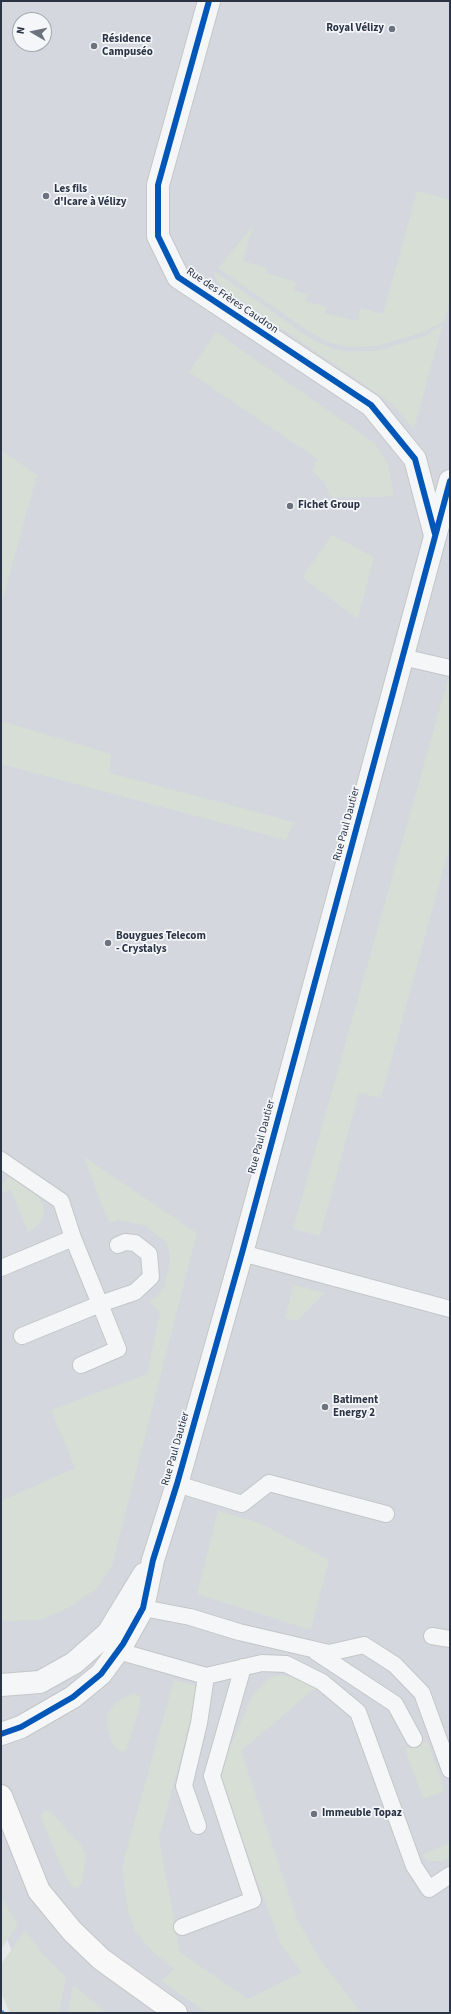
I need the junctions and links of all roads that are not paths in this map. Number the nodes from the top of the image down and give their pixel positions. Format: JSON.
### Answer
{"nodes":[{"id":1,"x":209,"y":1,"type":"edge"},
{"id":2,"x":450,"y":481,"type":"edge"},
{"id":3,"x":435,"y":535,"type":"junction"},
{"id":4,"x":402,"y":657,"type":"junction"},
{"id":5,"x":450,"y":668,"type":"edge"},
{"id":6,"x":1,"y":1160,"type":"edge"},
{"id":7,"x":73,"y":1238,"type":"junction"},
{"id":8,"x":118,"y":1245,"type":"dead end"},
{"id":9,"x":242,"y":1253,"type":"junction"},
{"id":10,"x":1,"y":1268,"type":"edge"},
{"id":11,"x":100,"y":1304,"type":"junction"},
{"id":12,"x":450,"y":1309,"type":"edge"},
{"id":13,"x":22,"y":1336,"type":"dead end"},
{"id":14,"x":81,"y":1365,"type":"dead end"},
{"id":15,"x":177,"y":1484,"type":"junction"},
{"id":16,"x":386,"y":1514,"type":"dead end"},
{"id":17,"x":153,"y":1560,"type":"junction"},
{"id":18,"x":143,"y":1608,"type":"junction"},
{"id":19,"x":432,"y":1636,"type":"dead end"},
{"id":20,"x":450,"y":1640,"type":"edge"},
{"id":21,"x":313,"y":1649,"type":"junction"},
{"id":22,"x":118,"y":1651,"type":"junction"},
{"id":23,"x":243,"y":1667,"type":"junction"},
{"id":24,"x":206,"y":1676,"type":"junction"},
{"id":25,"x":1,"y":1685,"type":"edge"},
{"id":26,"x":1,"y":1734,"type":"edge"},
{"id":27,"x":414,"y":1739,"type":"dead end"},
{"id":28,"x":450,"y":1770,"type":"edge"},
{"id":29,"x":1,"y":1796,"type":"edge"},
{"id":30,"x":198,"y":1826,"type":"dead end"},
{"id":31,"x":450,"y":1875,"type":"edge"},
{"id":32,"x":182,"y":1928,"type":"dead end"},
{"id":33,"x":176,"y":2013,"type":"edge"}],
"edges":[{"from":1,"to":3,"type":"street","name":"Rue des Frères Caudron"},
{"from":2,"to":3,"type":"street","name":"Rue Paul Dautier"},
{"from":3,"to":4,"type":"street","name":"Rue Paul Dautier"},
{"from":4,"to":5,"type":"lane"},
{"from":4,"to":9,"type":"street","name":"Rue Paul Dautier"},
{"from":6,"to":7,"type":"lane"},
{"from":7,"to":10,"type":"lane"},
{"from":7,"to":11,"type":"lane"},
{"from":8,"to":11,"type":"lane"},
{"from":9,"to":12,"type":"lane"},
{"from":9,"to":15,"type":"street","name":"Rue Paul Dautier"},
{"from":11,"to":13,"type":"lane"},
{"from":11,"to":14,"type":"lane"},
{"from":15,"to":16,"type":"lane"},
{"from":15,"to":17,"type":"street","name":"Rue Paul Dautier"},
{"from":17,"to":18,"type":"street","name":"Rue Paul Dautier"},
{"from":17,"to":25,"type":"street","name":"Rue Paul Dautier"},
{"from":18,"to":21,"type":"lane"},
{"from":18,"to":22,"type":"street","name":"Rue Paul Dautier"},
{"from":19,"to":20,"type":"lane"},
{"from":21,"to":27,"type":"lane"},
{"from":21,"to":28,"type":"lane"},
{"from":22,"to":24,"type":"lane"},
{"from":22,"to":26,"type":"street","name":"Rue Paul Dautier"},
{"from":23,"to":24,"type":"lane"},
{"from":23,"to":31,"type":"lane"},
{"from":23,"to":32,"type":"lane"},
{"from":24,"to":30,"type":"lane"},
{"from":29,"to":33,"type":"main road"}]}
